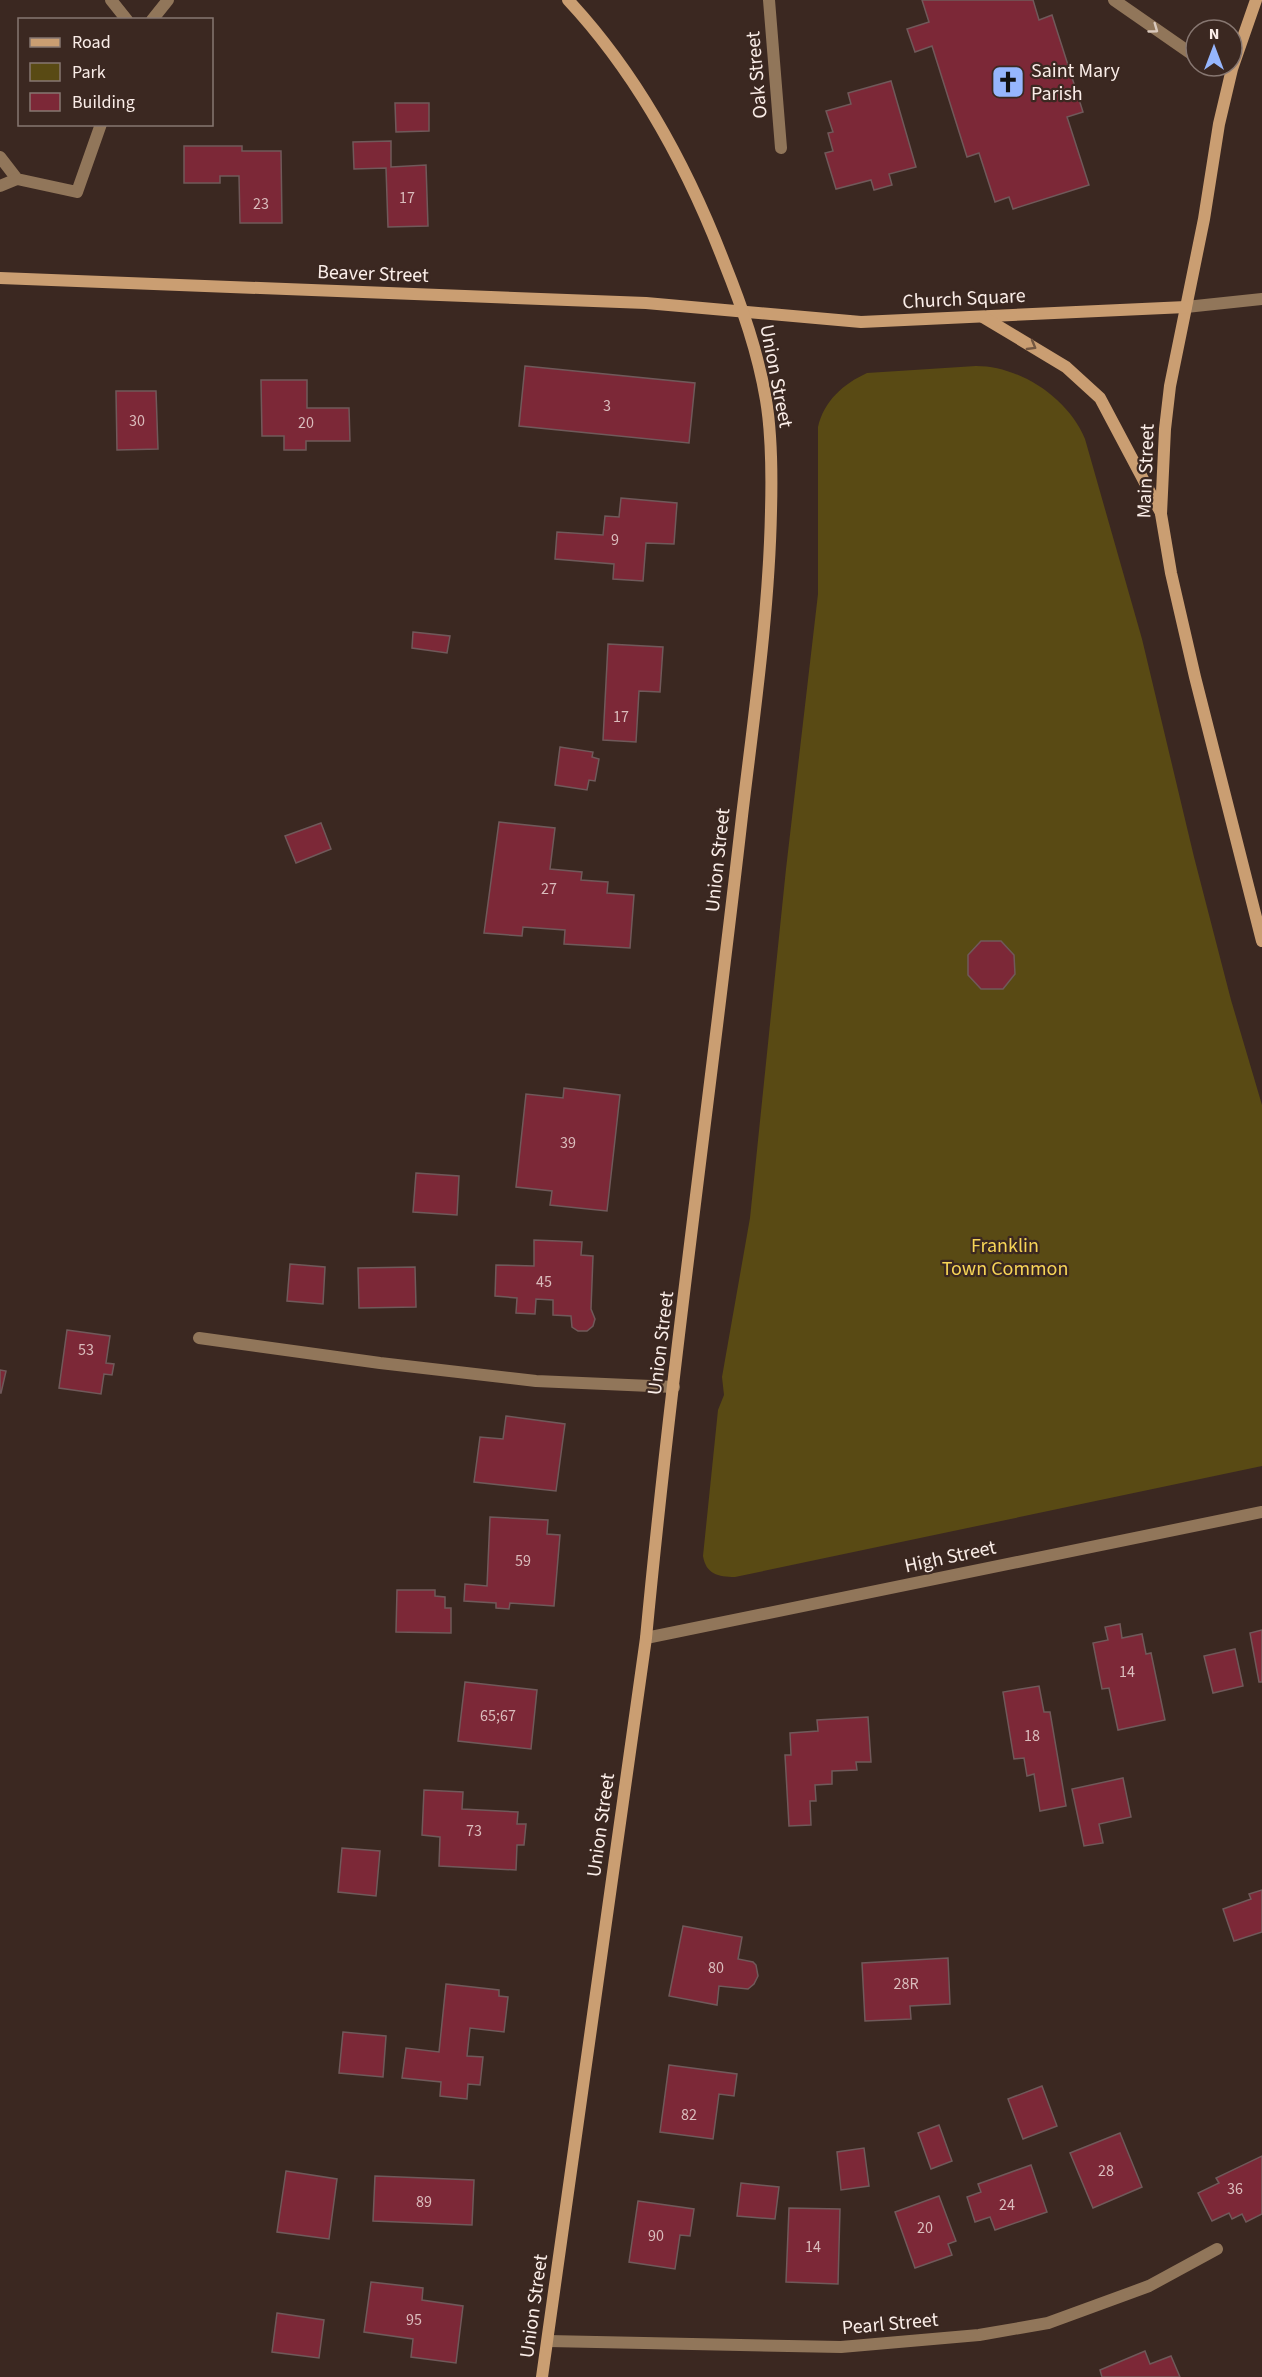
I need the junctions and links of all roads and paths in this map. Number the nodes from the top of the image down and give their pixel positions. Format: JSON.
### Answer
{"nodes":[{"id":1,"x":111,"y":0,"type":"edge"},
{"id":2,"x":168,"y":0,"type":"edge"},
{"id":3,"x":568,"y":0,"type":"edge"},
{"id":4,"x":769,"y":0,"type":"edge"},
{"id":5,"x":1114,"y":0,"type":"edge"},
{"id":6,"x":1256,"y":0,"type":"edge"},
{"id":7,"x":125,"y":18,"type":"edge"},
{"id":8,"x":154,"y":18,"type":"edge"},
{"id":9,"x":1244,"y":29,"type":"edge"},
{"id":10,"x":1184,"y":49,"type":"edge"},
{"id":11,"x":1226,"y":78,"type":"edge"},
{"id":12,"x":100,"y":126,"type":"edge"},
{"id":13,"x":782,"y":148,"type":"dead end"},
{"id":14,"x":0,"y":157,"type":"edge"},
{"id":15,"x":17,"y":179,"type":"junction"},
{"id":16,"x":0,"y":186,"type":"edge"},
{"id":17,"x":0,"y":278,"type":"edge"},
{"id":18,"x":1262,"y":299,"type":"edge"},
{"id":19,"x":1186,"y":307,"type":"junction"},
{"id":20,"x":744,"y":313,"type":"junction"},
{"id":21,"x":982,"y":316,"type":"junction"},
{"id":22,"x":1161,"y":514,"type":"junction"},
{"id":23,"x":1262,"y":941,"type":"edge"},
{"id":24,"x":199,"y":1338,"type":"dead end"},
{"id":25,"x":674,"y":1387,"type":"junction"},
{"id":26,"x":1262,"y":1512,"type":"edge"},
{"id":27,"x":646,"y":1638,"type":"junction"},
{"id":28,"x":1217,"y":2249,"type":"dead end"},
{"id":29,"x":548,"y":2341,"type":"junction"},
{"id":30,"x":542,"y":2377,"type":"edge"}],
"edges":[{"from":1,"to":7,"type":"street"},
{"from":2,"to":8,"type":"street"},
{"from":3,"to":20,"type":"main road","name":"Union Street"},
{"from":4,"to":13,"type":"street","name":"Oak Street"},
{"from":5,"to":10,"type":"street","one_way":true},
{"from":6,"to":9,"type":"main road","name":"Main Street"},
{"from":11,"to":19,"type":"main road","name":"Main Street"},
{"from":12,"to":15,"type":"street"},
{"from":14,"to":15,"type":"street"},
{"from":15,"to":16,"type":"street"},
{"from":17,"to":20,"type":"main road","name":"Beaver Street"},
{"from":18,"to":19,"type":"street"},
{"from":19,"to":21,"type":"main road","name":"Church Square"},
{"from":19,"to":22,"type":"main road","name":"Main Street"},
{"from":20,"to":21,"type":"main road","name":"Church Square"},
{"from":20,"to":25,"type":"main road","name":"Union Street"},
{"from":21,"to":22,"type":"main road","one_way":true},
{"from":22,"to":23,"type":"main road","name":"Main Street"},
{"from":24,"to":25,"type":"street"},
{"from":25,"to":27,"type":"main road","name":"Union Street"},
{"from":26,"to":27,"type":"street","name":"High Street"},
{"from":27,"to":29,"type":"main road","name":"Union Street"},
{"from":28,"to":29,"type":"street","name":"Pearl Street"},
{"from":29,"to":30,"type":"main road","name":"Union Street"}]}
